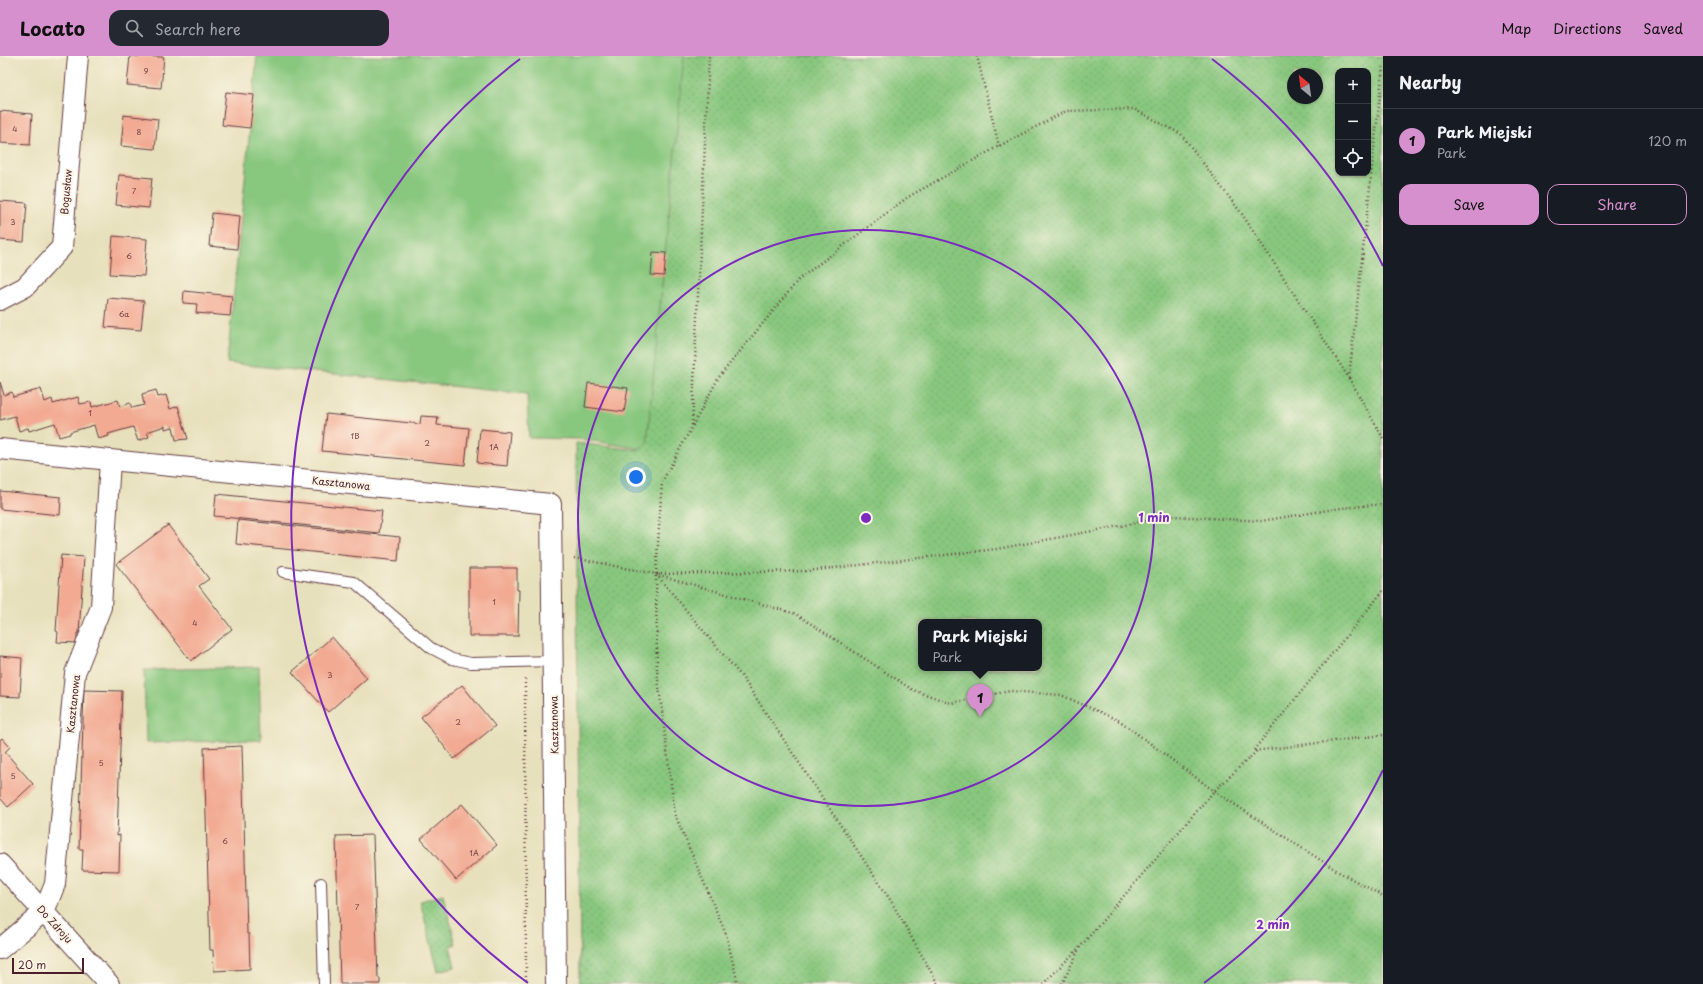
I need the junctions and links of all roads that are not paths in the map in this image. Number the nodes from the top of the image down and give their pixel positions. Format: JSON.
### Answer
{"nodes":[{"id":1,"x":78,"y":56,"type":"edge"},
{"id":2,"x":0,"y":300,"type":"edge"},
{"id":3,"x":0,"y":449,"type":"edge"},
{"id":4,"x":110,"y":460,"type":"junction"},
{"id":5,"x":283,"y":572,"type":"dead end"},
{"id":6,"x":553,"y":661,"type":"junction"},
{"id":7,"x":0,"y":864,"type":"edge"},
{"id":8,"x":321,"y":883,"type":"dead end"},
{"id":9,"x":44,"y":912,"type":"junction"},
{"id":10,"x":0,"y":949,"type":"edge"},
{"id":11,"x":109,"y":984,"type":"edge"},
{"id":12,"x":324,"y":984,"type":"edge"},
{"id":13,"x":556,"y":984,"type":"edge"}],
"edges":[{"from":1,"to":2,"type":"street","name":"Bogusław"},
{"from":3,"to":4,"type":"street"},
{"from":4,"to":6,"type":"street","name":"Kasztanowa"},
{"from":4,"to":9,"type":"street","name":"Kasztanowa"},
{"from":5,"to":6,"type":"lane"},
{"from":6,"to":13,"type":"street","name":"Kasztanowa"},
{"from":7,"to":9,"type":"street","name":"Do Zdroju"},
{"from":8,"to":12,"type":"lane"},
{"from":9,"to":10,"type":"street"},
{"from":9,"to":11,"type":"street","name":"Do Zdroju"}]}
